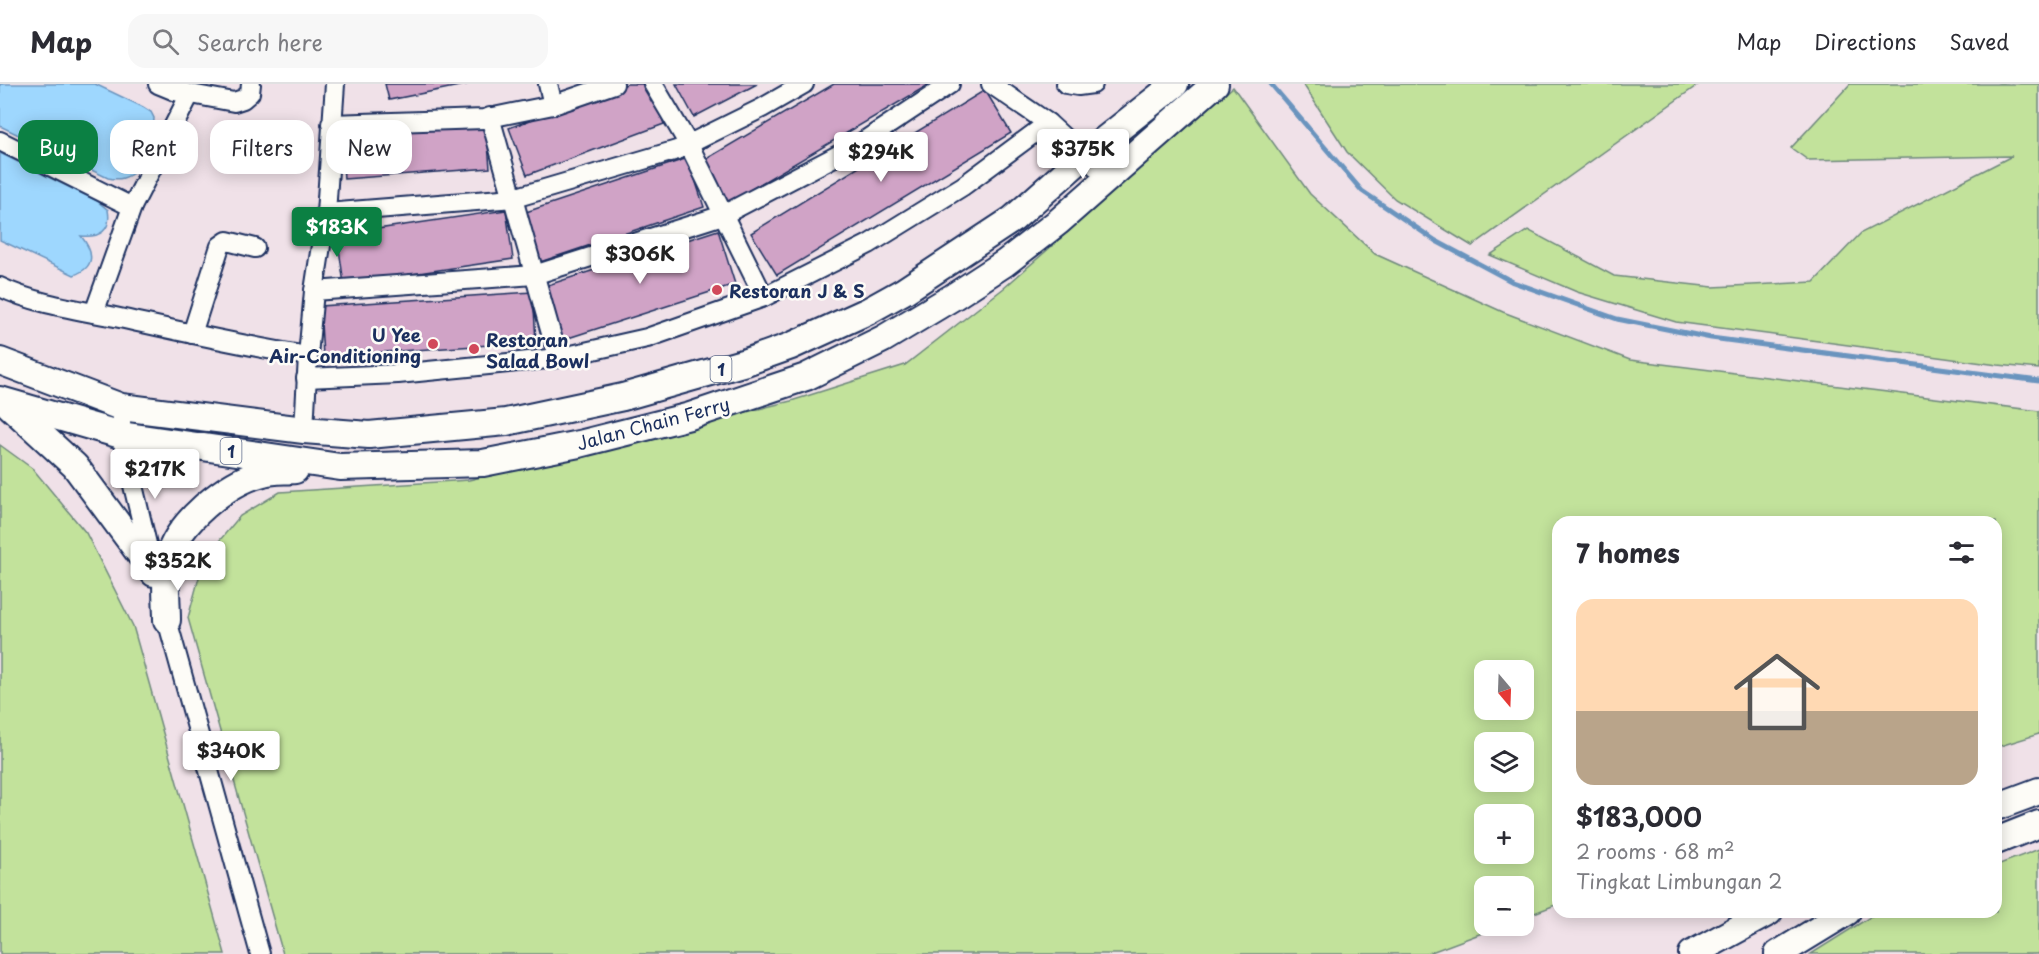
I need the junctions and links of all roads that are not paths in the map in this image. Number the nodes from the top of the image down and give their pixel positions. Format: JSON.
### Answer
{"nodes":[{"id":1,"x":158,"y":84,"type":"edge"},
{"id":2,"x":251,"y":84,"type":"edge"},
{"id":3,"x":335,"y":84,"type":"edge"},
{"id":4,"x":548,"y":84,"type":"edge"},
{"id":5,"x":614,"y":84,"type":"edge"},
{"id":6,"x":653,"y":84,"type":"edge"},
{"id":7,"x":804,"y":84,"type":"edge"},
{"id":8,"x":950,"y":84,"type":"edge"},
{"id":9,"x":991,"y":84,"type":"edge"},
{"id":10,"x":1066,"y":84,"type":"edge"},
{"id":11,"x":1094,"y":84,"type":"edge"},
{"id":12,"x":1175,"y":84,"type":"edge"},
{"id":13,"x":1215,"y":84,"type":"edge"},
{"id":14,"x":175,"y":91,"type":"junction"},
{"id":15,"x":553,"y":105,"type":"junction"},
{"id":16,"x":490,"y":117,"type":"junction"},
{"id":17,"x":331,"y":120,"type":"edge"},
{"id":18,"x":412,"y":120,"type":"edge"},
{"id":19,"x":1048,"y":123,"type":"junction"},
{"id":20,"x":0,"y":141,"type":"edge"},
{"id":21,"x":689,"y":145,"type":"junction"},
{"id":22,"x":1084,"y":156,"type":"junction"},
{"id":23,"x":328,"y":174,"type":"edge"},
{"id":24,"x":1107,"y":177,"type":"junction"},
{"id":25,"x":514,"y":198,"type":"junction"},
{"id":26,"x":132,"y":207,"type":"junction"},
{"id":27,"x":326,"y":213,"type":"junction"},
{"id":28,"x":723,"y":215,"type":"junction"},
{"id":29,"x":255,"y":249,"type":"dead end"},
{"id":30,"x":534,"y":275,"type":"junction"},
{"id":31,"x":0,"y":287,"type":"edge"},
{"id":32,"x":314,"y":291,"type":"junction"},
{"id":33,"x":764,"y":297,"type":"junction"},
{"id":34,"x":94,"y":313,"type":"junction"},
{"id":35,"x":192,"y":334,"type":"junction"},
{"id":36,"x":308,"y":356,"type":"junction"},
{"id":37,"x":558,"y":358,"type":"junction"},
{"id":38,"x":0,"y":361,"type":"edge"},
{"id":39,"x":306,"y":378,"type":"junction"},
{"id":40,"x":3,"y":401,"type":"edge"},
{"id":41,"x":121,"y":407,"type":"junction"},
{"id":42,"x":304,"y":430,"type":"junction"},
{"id":43,"x":121,"y":435,"type":"junction"},
{"id":44,"x":340,"y":467,"type":"junction"},
{"id":45,"x":154,"y":573,"type":"junction"},
{"id":46,"x":167,"y":620,"type":"junction"},
{"id":47,"x":2039,"y":791,"type":"edge"},
{"id":48,"x":2002,"y":805,"type":"edge"},
{"id":49,"x":2039,"y":824,"type":"edge"},
{"id":50,"x":2002,"y":839,"type":"edge"},
{"id":51,"x":1757,"y":918,"type":"edge"},
{"id":52,"x":1837,"y":918,"type":"edge"},
{"id":53,"x":260,"y":954,"type":"edge"},
{"id":54,"x":1692,"y":954,"type":"edge"},
{"id":55,"x":1778,"y":954,"type":"edge"}],
"edges":[{"from":1,"to":14,"type":"street"},
{"from":2,"to":14,"type":"street"},
{"from":3,"to":17,"type":"street"},
{"from":4,"to":15,"type":"street"},
{"from":5,"to":15,"type":"street"},
{"from":6,"to":21,"type":"street"},
{"from":7,"to":21,"type":"street"},
{"from":8,"to":28,"type":"street"},
{"from":9,"to":19,"type":"street"},
{"from":10,"to":11,"type":"street"},
{"from":12,"to":22,"type":"highway","name":"Jalan Chain Ferry","number":"1"},
{"from":13,"to":24,"type":"highway","name":"Jalan Chain Ferry","number":"1"},
{"from":14,"to":26,"type":"street"},
{"from":15,"to":16,"type":"street"},
{"from":16,"to":18,"type":"street"},
{"from":16,"to":25,"type":"street"},
{"from":19,"to":22,"type":"street"},
{"from":19,"to":33,"type":"street"},
{"from":20,"to":26,"type":"street"},
{"from":21,"to":25,"type":"street"},
{"from":21,"to":28,"type":"street"},
{"from":22,"to":24,"type":"street"},
{"from":22,"to":42,"type":"highway","name":"Jalan Chain Ferry","number":"1"},
{"from":23,"to":27,"type":"street"},
{"from":24,"to":44,"type":"highway","name":"Jalan Chain Ferry","number":"1"},
{"from":25,"to":27,"type":"street"},
{"from":25,"to":30,"type":"street"},
{"from":26,"to":34,"type":"street"},
{"from":27,"to":32,"type":"street"},
{"from":28,"to":30,"type":"street"},
{"from":28,"to":33,"type":"street"},
{"from":29,"to":35,"type":"street"},
{"from":30,"to":32,"type":"street"},
{"from":30,"to":37,"type":"street"},
{"from":31,"to":34,"type":"street"},
{"from":32,"to":36,"type":"street"},
{"from":33,"to":37,"type":"street"},
{"from":34,"to":35,"type":"street"},
{"from":35,"to":36,"type":"street"},
{"from":36,"to":39,"type":"street"},
{"from":37,"to":39,"type":"street"},
{"from":38,"to":41,"type":"highway","name":"Jalan Chain Ferry","number":"1"},
{"from":39,"to":42,"type":"street"},
{"from":40,"to":43,"type":"highway","name":"Jalan Chain Ferry","number":"1"},
{"from":40,"to":45,"type":"highway"},
{"from":41,"to":42,"type":"highway","name":"Jalan Chain Ferry","number":"1"},
{"from":41,"to":43,"type":"street"},
{"from":43,"to":44,"type":"highway","name":"Jalan Chain Ferry","number":"1"},
{"from":43,"to":45,"type":"street"},
{"from":44,"to":46,"type":"highway"},
{"from":45,"to":46,"type":"street"},
{"from":46,"to":53,"type":"street"},
{"from":47,"to":48,"type":"highway"},
{"from":49,"to":50,"type":"highway"},
{"from":51,"to":54,"type":"highway"},
{"from":52,"to":55,"type":"highway"}]}
